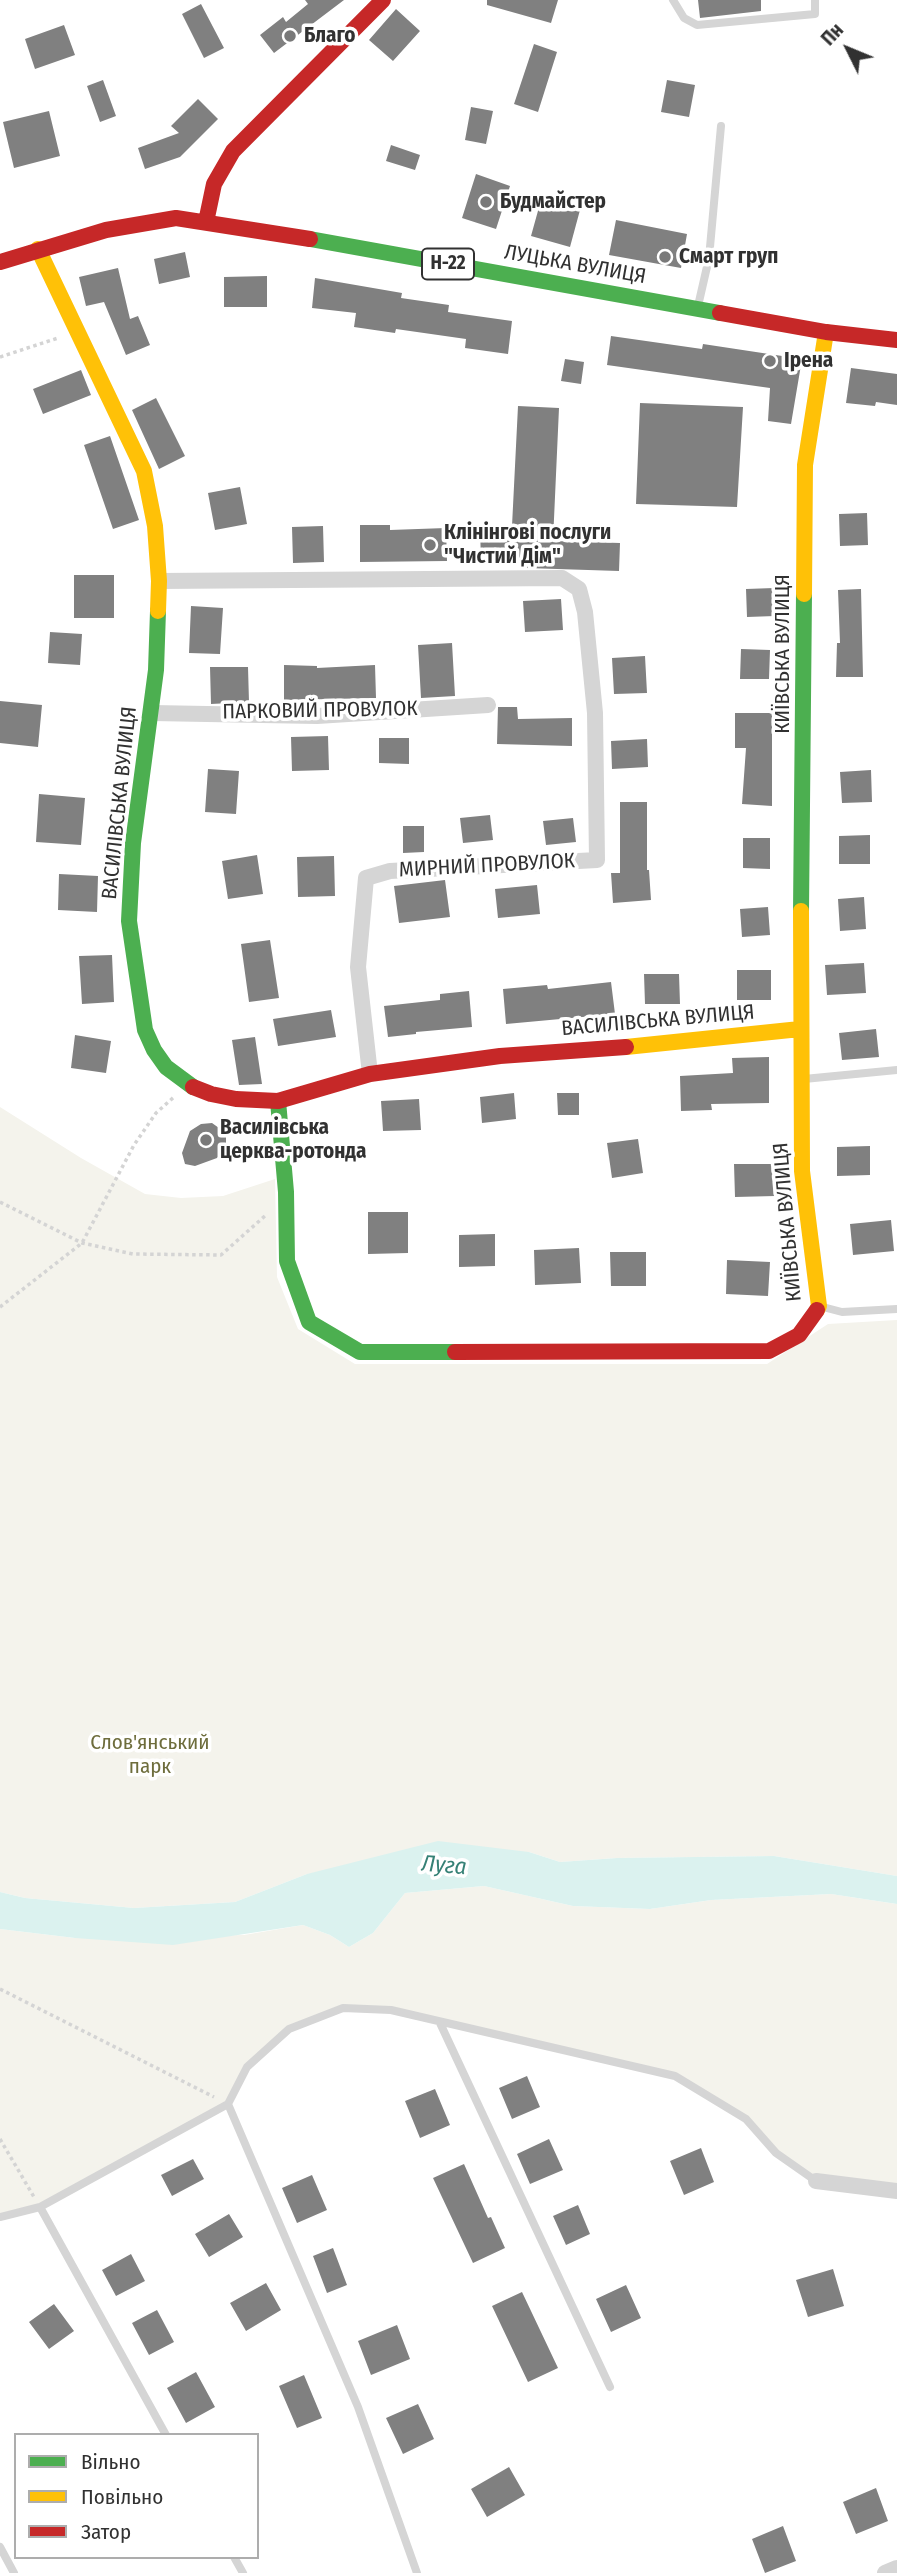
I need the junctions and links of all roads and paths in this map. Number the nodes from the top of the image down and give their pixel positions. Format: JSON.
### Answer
{"nodes":[{"id":1,"x":383,"y":0,"type":"edge"},
{"id":2,"x":673,"y":0,"type":"edge"},
{"id":3,"x":815,"y":0,"type":"edge"},
{"id":4,"x":721,"y":126,"type":"dead end"},
{"id":5,"x":206,"y":222,"type":"junction"},
{"id":6,"x":38,"y":250,"type":"junction"},
{"id":7,"x":1,"y":258,"type":"edge"},
{"id":8,"x":698,"y":309,"type":"junction"},
{"id":9,"x":78,"y":331,"type":"junction"},
{"id":10,"x":826,"y":332,"type":"junction"},
{"id":11,"x":897,"y":340,"type":"edge"},
{"id":12,"x":0,"y":357,"type":"edge"},
{"id":13,"x":159,"y":581,"type":"junction"},
{"id":14,"x":488,"y":705,"type":"dead end"},
{"id":15,"x":152,"y":713,"type":"junction"},
{"id":16,"x":800,"y":1029,"type":"junction"},
{"id":17,"x":897,"y":1070,"type":"edge"},
{"id":18,"x":370,"y":1074,"type":"junction"},
{"id":19,"x":801,"y":1080,"type":"junction"},
{"id":20,"x":174,"y":1097,"type":"dead end"},
{"id":21,"x":278,"y":1101,"type":"junction"},
{"id":22,"x":286,"y":1197,"type":"junction"},
{"id":23,"x":0,"y":1202,"type":"edge"},
{"id":24,"x":82,"y":1242,"type":"junction"},
{"id":25,"x":819,"y":1306,"type":"junction"},
{"id":26,"x":0,"y":1307,"type":"edge"},
{"id":27,"x":897,"y":1309,"type":"edge"},
{"id":28,"x":0,"y":1989,"type":"edge"},
{"id":29,"x":440,"y":2023,"type":"junction"},
{"id":30,"x":228,"y":2104,"type":"junction"},
{"id":31,"x":0,"y":2139,"type":"edge"},
{"id":32,"x":816,"y":2181,"type":"joint"},
{"id":33,"x":897,"y":2190,"type":"edge"},
{"id":34,"x":40,"y":2207,"type":"junction"},
{"id":35,"x":0,"y":2217,"type":"edge"},
{"id":36,"x":610,"y":2387,"type":"dead end"},
{"id":37,"x":165,"y":2433,"type":"edge"},
{"id":38,"x":0,"y":2547,"type":"edge"},
{"id":39,"x":897,"y":2568,"type":"edge"},
{"id":40,"x":14,"y":2573,"type":"edge"},
{"id":41,"x":417,"y":2573,"type":"edge"},
{"id":42,"x":885,"y":2573,"type":"edge"}],
"edges":[{"from":1,"to":5,"type":"street"},
{"from":2,"to":3,"type":"lane"},
{"from":4,"to":8,"type":"lane"},
{"from":5,"to":6,"type":"street","name":"ЛУЦЬКА ВУЛИЦЯ","number":"Н-22"},
{"from":5,"to":8,"type":"street","name":"ЛУЦЬКА ВУЛИЦЯ","number":"Н-22"},
{"from":6,"to":7,"type":"street","name":"ЛУЦЬКА ВУЛИЦЯ","number":"Н-22"},
{"from":6,"to":9,"type":"street","name":"ВАСИЛІВСЬКА ВУЛИЦЯ"},
{"from":8,"to":10,"type":"street","name":"ЛУЦЬКА ВУЛИЦЯ","number":"Н-22"},
{"from":9,"to":12,"type":"path"},
{"from":9,"to":13,"type":"street","name":"ВАСИЛІВСЬКА ВУЛИЦЯ"},
{"from":10,"to":11,"type":"street","name":"ЛУЦЬКА ВУЛИЦЯ","number":"Н-22"},
{"from":10,"to":16,"type":"street","name":"КИЇВСЬКА ВУЛИЦЯ"},
{"from":13,"to":15,"type":"street","name":"ВАСИЛІВСЬКА ВУЛИЦЯ"},
{"from":13,"to":18,"type":"street","name":"МИРНИЙ ПРОВУЛОК"},
{"from":14,"to":15,"type":"street","name":"ПАРКОВИЙ ПРОВУЛОК"},
{"from":15,"to":21,"type":"street","name":"ВАСИЛІВСЬКА ВУЛИЦЯ"},
{"from":16,"to":18,"type":"street","name":"ВАСИЛІВСЬКА ВУЛИЦЯ"},
{"from":16,"to":19,"type":"street","name":"КИЇВСЬКА ВУЛИЦЯ"},
{"from":17,"to":19,"type":"lane"},
{"from":18,"to":21,"type":"street","name":"ВАСИЛІВСЬКА ВУЛИЦЯ"},
{"from":19,"to":25,"type":"street","name":"КИЇВСЬКА ВУЛИЦЯ"},
{"from":20,"to":24,"type":"path"},
{"from":21,"to":22,"type":"street","name":"КИЇВСЬКА ВУЛИЦЯ"},
{"from":22,"to":24,"type":"path"},
{"from":22,"to":25,"type":"street","name":"КИЇВСЬКА ВУЛИЦЯ"},
{"from":23,"to":24,"type":"path"},
{"from":24,"to":26,"type":"path"},
{"from":25,"to":27,"type":"lane"},
{"from":28,"to":30,"type":"path"},
{"from":29,"to":30,"type":"lane"},
{"from":29,"to":32,"type":"lane"},
{"from":29,"to":36,"type":"lane"},
{"from":30,"to":34,"type":"lane"},
{"from":30,"to":41,"type":"lane"},
{"from":31,"to":34,"type":"path"},
{"from":32,"to":33,"type":"street"},
{"from":34,"to":35,"type":"lane"},
{"from":34,"to":37,"type":"lane"},
{"from":38,"to":40,"type":"lane"},
{"from":39,"to":42,"type":"street"}]}
